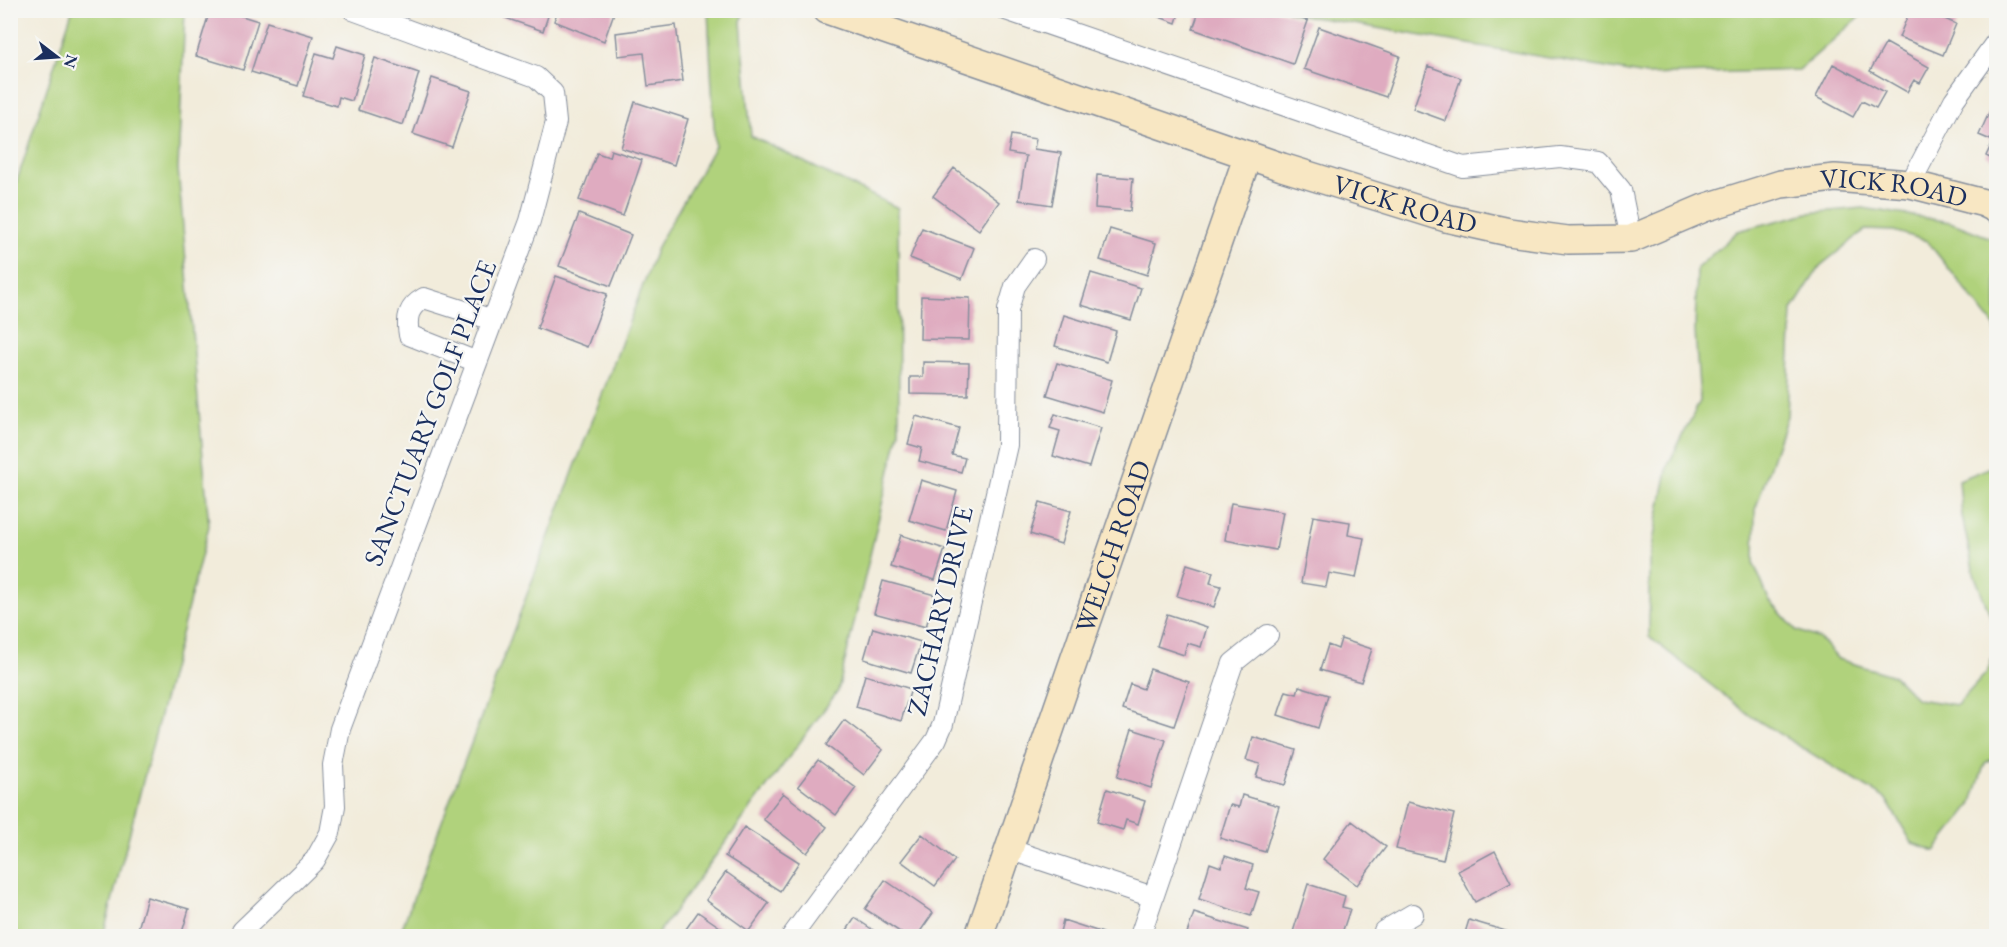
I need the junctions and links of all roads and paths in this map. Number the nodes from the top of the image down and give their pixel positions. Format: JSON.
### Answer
{"nodes":[{"id":1,"x":353,"y":10,"type":"edge"},
{"id":2,"x":828,"y":10,"type":"edge"},
{"id":3,"x":1006,"y":10,"type":"edge"},
{"id":4,"x":1996,"y":42,"type":"edge"},
{"id":5,"x":1248,"y":156,"type":"junction"},
{"id":6,"x":1910,"y":184,"type":"junction"},
{"id":7,"x":1996,"y":209,"type":"edge"},
{"id":8,"x":1631,"y":239,"type":"junction"},
{"id":9,"x":1034,"y":259,"type":"dead end"},
{"id":10,"x":494,"y":320,"type":"junction"},
{"id":11,"x":477,"y":362,"type":"junction"},
{"id":12,"x":1268,"y":635,"type":"dead end"},
{"id":13,"x":1008,"y":849,"type":"junction"},
{"id":14,"x":1153,"y":897,"type":"junction"},
{"id":15,"x":1413,"y":914,"type":"dead end"},
{"id":16,"x":242,"y":931,"type":"dead end"},
{"id":17,"x":792,"y":936,"type":"edge"},
{"id":18,"x":980,"y":936,"type":"edge"},
{"id":19,"x":1140,"y":936,"type":"edge"},
{"id":20,"x":1383,"y":936,"type":"edge"}],
"edges":[{"from":1,"to":10,"type":"street","name":"SANCTUARY GOLF PLACE"},
{"from":2,"to":5,"type":"street","name":"VICK ROAD"},
{"from":3,"to":8,"type":"street"},
{"from":4,"to":6,"type":"street"},
{"from":5,"to":8,"type":"street","name":"VICK ROAD"},
{"from":5,"to":13,"type":"street","name":"WELCH ROAD"},
{"from":6,"to":7,"type":"street","name":"VICK ROAD"},
{"from":6,"to":8,"type":"street","name":"VICK ROAD"},
{"from":9,"to":17,"type":"street","name":"ZACHARY DRIVE"},
{"from":10,"to":11,"type":"street","name":"SANCTUARY GOLF PLACE"},
{"from":10,"to":11,"type":"street"},
{"from":11,"to":16,"type":"street","name":"SANCTUARY GOLF PLACE"},
{"from":12,"to":14,"type":"street"},
{"from":13,"to":14,"type":"street"},
{"from":13,"to":18,"type":"street","name":"WELCH ROAD"},
{"from":14,"to":19,"type":"street"},
{"from":15,"to":20,"type":"street"}]}
